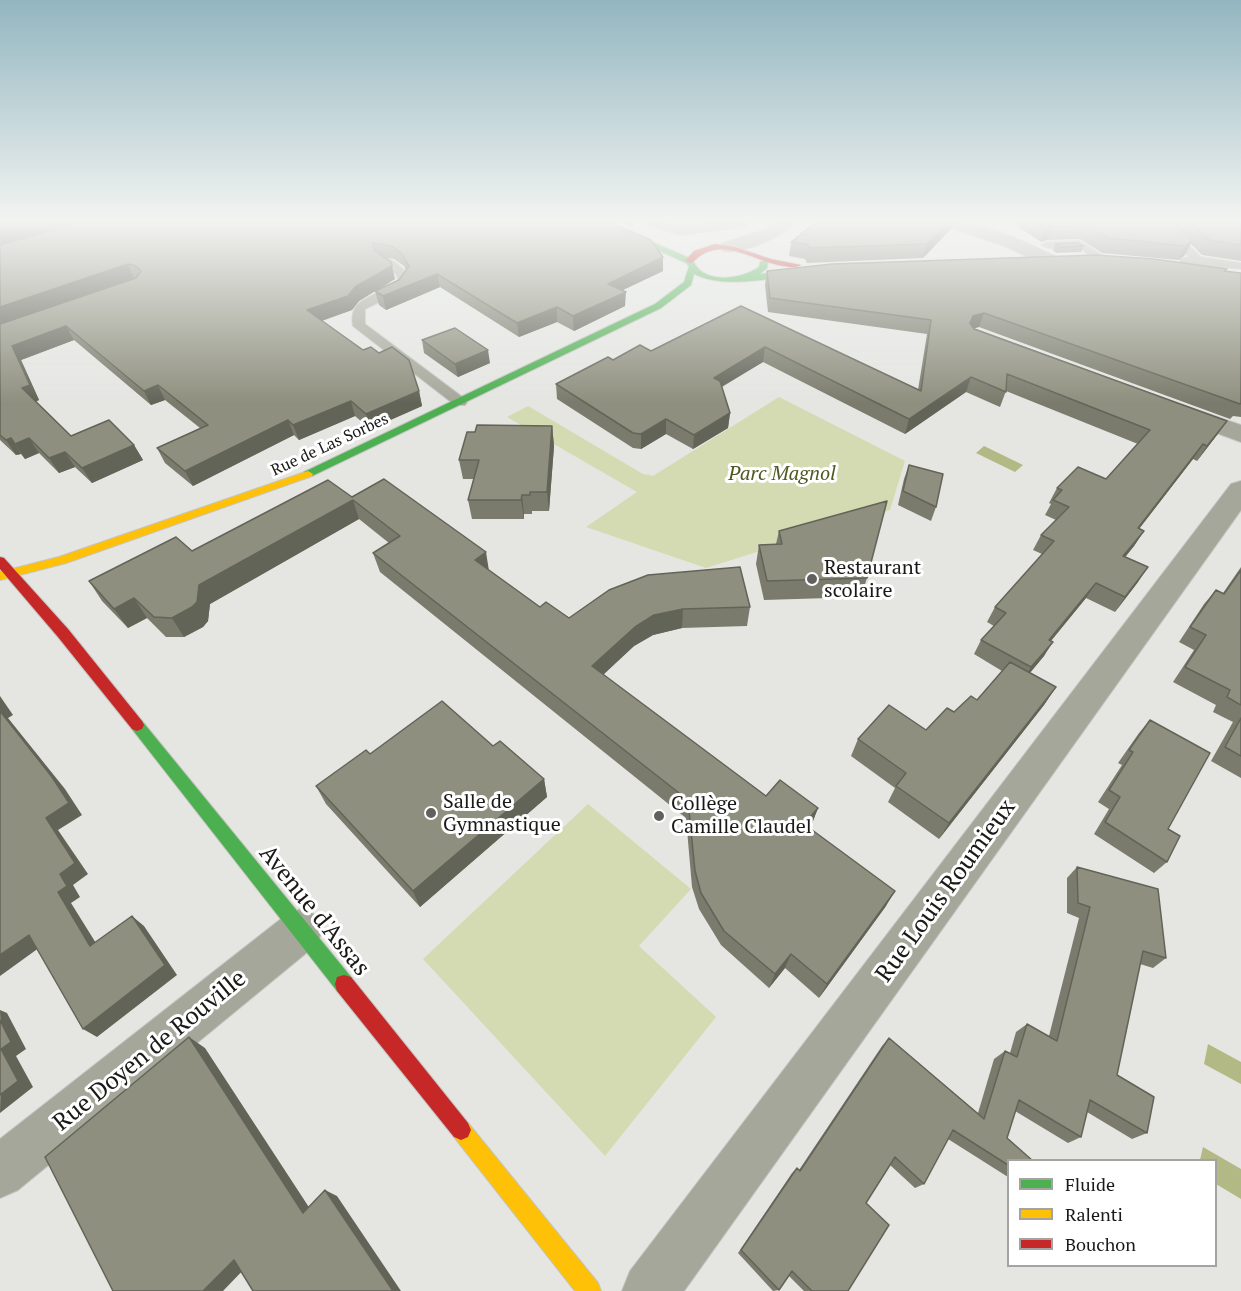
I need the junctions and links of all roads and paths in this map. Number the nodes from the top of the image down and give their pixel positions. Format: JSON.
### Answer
{"nodes":[{"id":1,"x":403,"y":282,"type":"edge"},
{"id":2,"x":688,"y":282,"type":"edge"},
{"id":3,"x":725,"y":282,"type":"edge"},
{"id":4,"x":658,"y":306,"type":"junction"},
{"id":5,"x":460,"y":402,"type":"junction"},
{"id":6,"x":1164,"y":405,"type":"edge"},
{"id":7,"x":1241,"y":434,"type":"edge"},
{"id":8,"x":1241,"y":490,"type":"edge"},
{"id":9,"x":0,"y":561,"type":"edge"},
{"id":10,"x":5,"y":575,"type":"edge"},
{"id":11,"x":301,"y":930,"type":"junction"},
{"id":12,"x":0,"y":1172,"type":"edge"},
{"id":13,"x":590,"y":1291,"type":"edge"},
{"id":14,"x":650,"y":1291,"type":"edge"}],
"edges":[{"from":1,"to":5,"type":"lane"},
{"from":2,"to":4,"type":"street","name":"Rue de Las Sorbes"},
{"from":3,"to":4,"type":"street","name":"Rue de Las Sorbes"},
{"from":4,"to":5,"type":"street","name":"Rue de Las Sorbes"},
{"from":5,"to":10,"type":"street","name":"Rue de Las Sorbes"},
{"from":6,"to":7,"type":"street"},
{"from":8,"to":14,"type":"street","name":"Rue Louis Roumieux"},
{"from":9,"to":10,"type":"street","name":"Avenue d'Assas"},
{"from":10,"to":11,"type":"street","name":"Avenue d'Assas"},
{"from":11,"to":12,"type":"street","name":"Rue Doyen de Rouville"},
{"from":11,"to":13,"type":"street","name":"Avenue d'Assas"}]}
